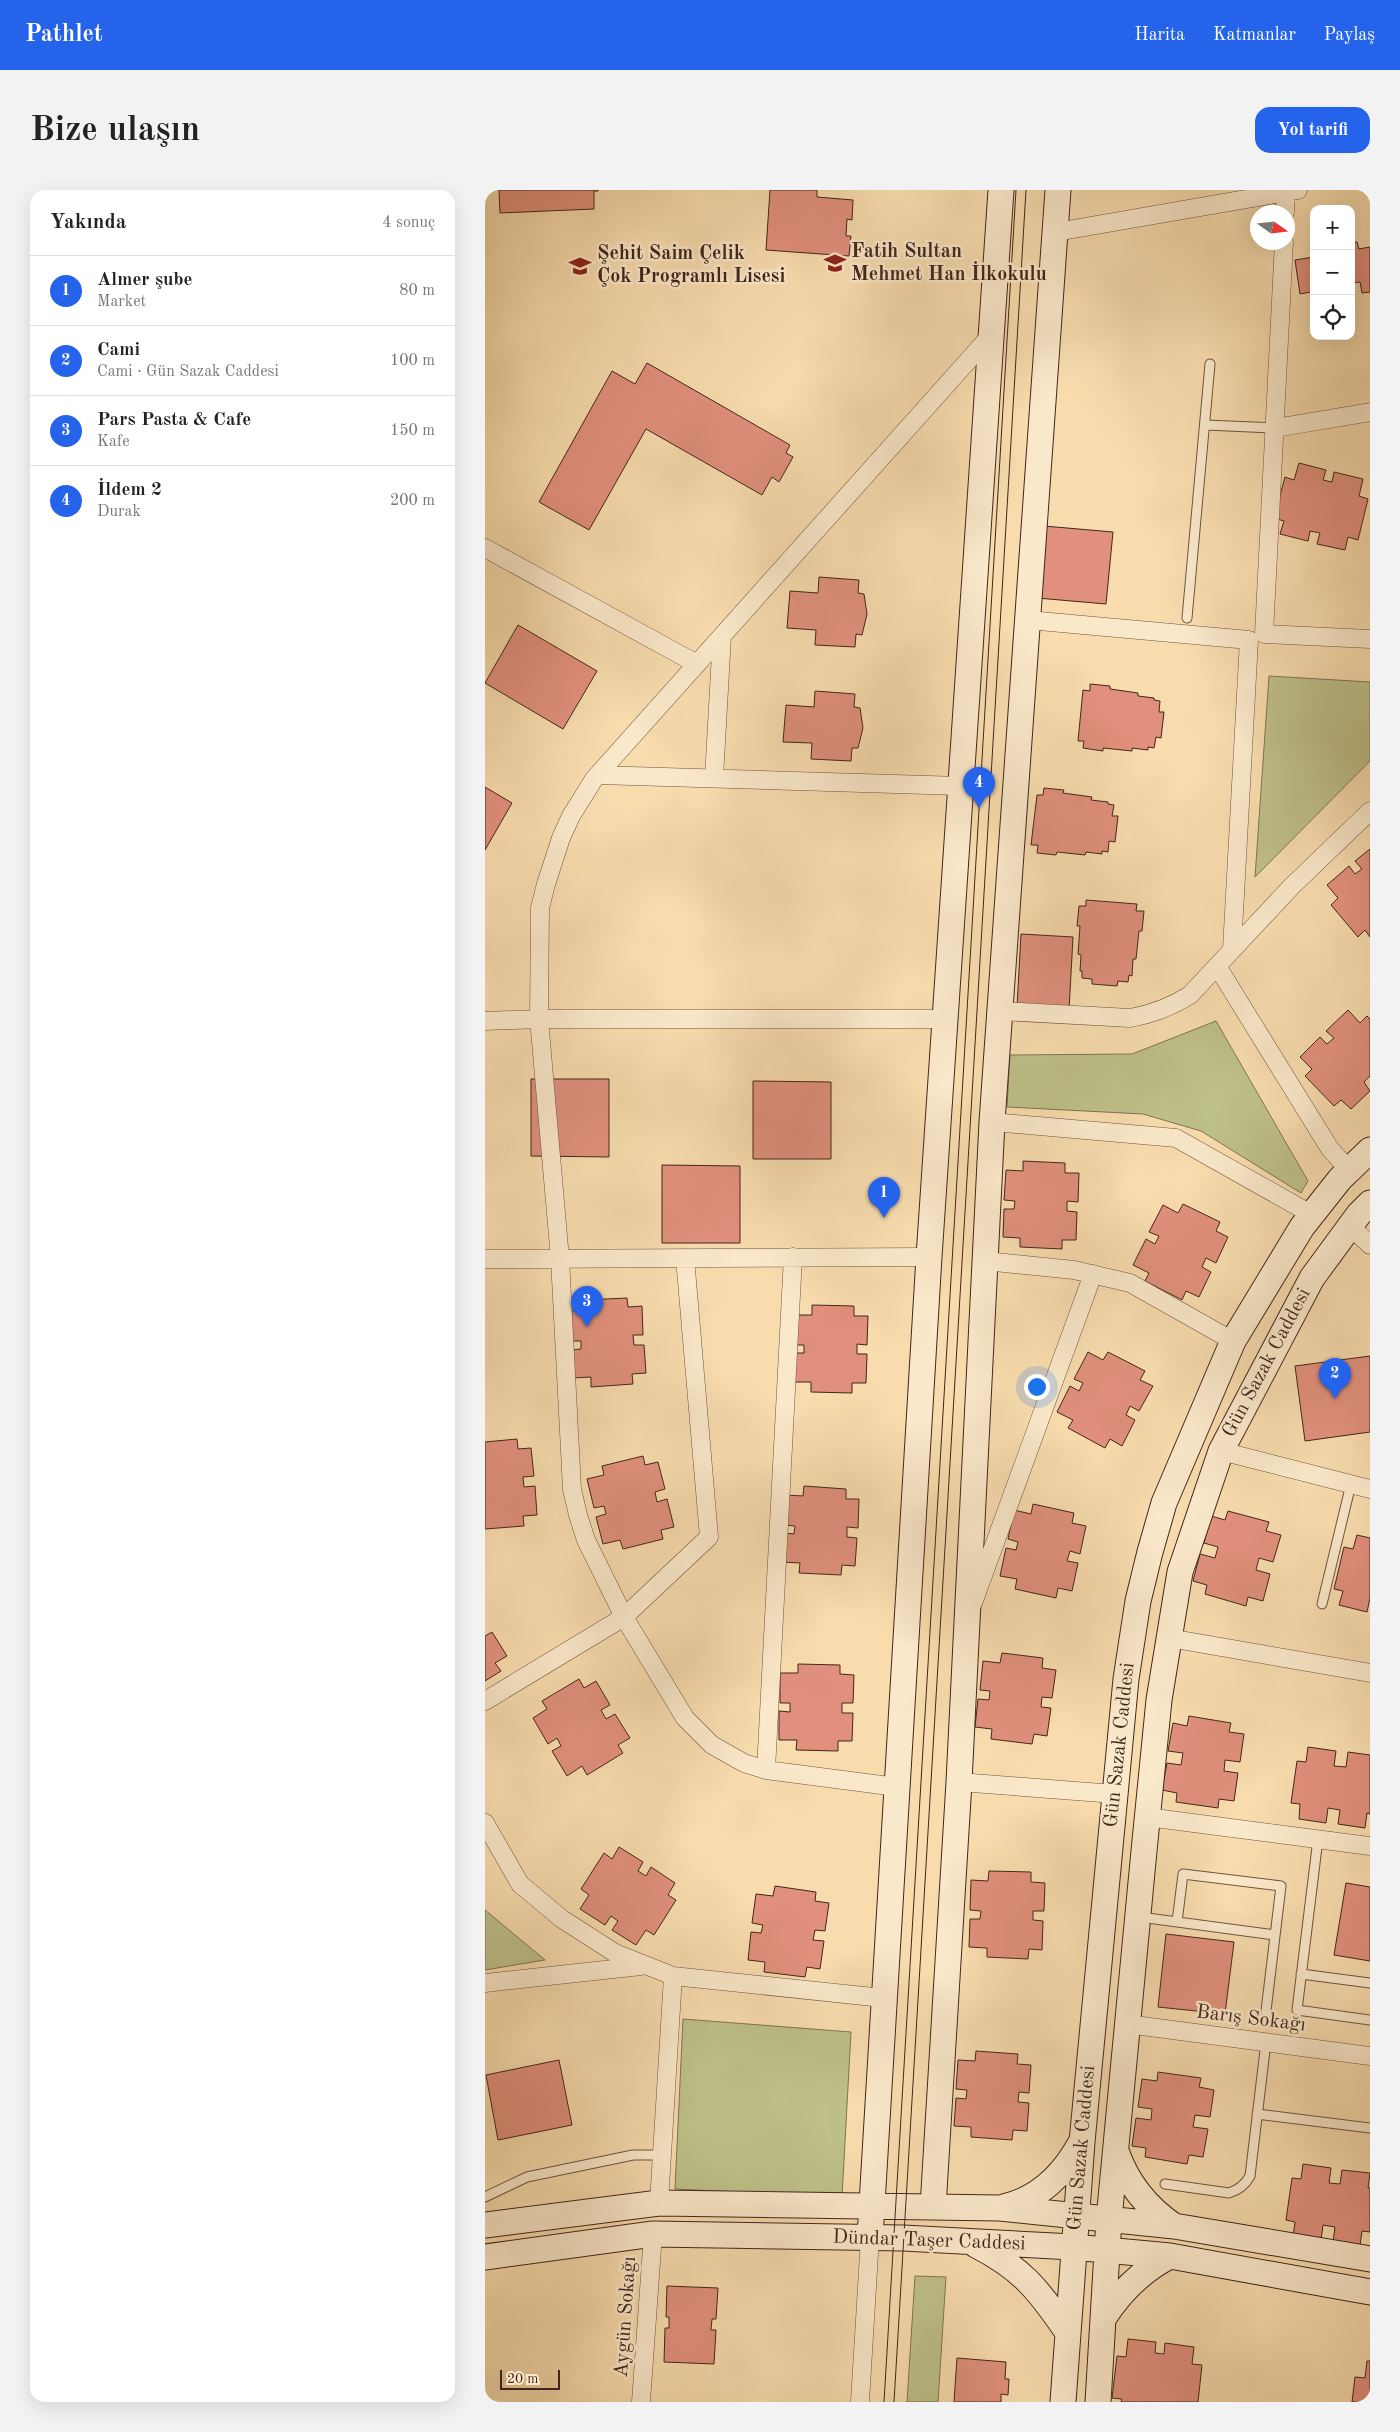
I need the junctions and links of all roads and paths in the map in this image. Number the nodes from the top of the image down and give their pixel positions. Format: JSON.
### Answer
{"nodes":[{"id":1,"x":1001,"y":190,"type":"edge"},
{"id":2,"x":1058,"y":190,"type":"edge"},
{"id":3,"x":1292,"y":191,"type":"edge"},
{"id":4,"x":1287,"y":205,"type":"edge"},
{"id":5,"x":1055,"y":232,"type":"junction"},
{"id":6,"x":1284,"y":250,"type":"edge"},
{"id":7,"x":991,"y":335,"type":"junction"},
{"id":8,"x":1210,"y":364,"type":"dead end"},
{"id":9,"x":1370,"y":412,"type":"edge"},
{"id":10,"x":1205,"y":425,"type":"junction"},
{"id":11,"x":1275,"y":428,"type":"junction"},
{"id":12,"x":485,"y":548,"type":"edge"},
{"id":13,"x":1187,"y":618,"type":"dead end"},
{"id":14,"x":1028,"y":620,"type":"junction"},
{"id":15,"x":722,"y":636,"type":"junction"},
{"id":16,"x":1257,"y":637,"type":"junction"},
{"id":17,"x":1370,"y":639,"type":"edge"},
{"id":18,"x":697,"y":664,"type":"junction"},
{"id":19,"x":598,"y":775,"type":"junction"},
{"id":20,"x":714,"y":778,"type":"junction"},
{"id":21,"x":961,"y":786,"type":"junction"},
{"id":22,"x":1370,"y":811,"type":"edge"},
{"id":23,"x":1232,"y":950,"type":"junction"},
{"id":24,"x":1217,"y":966,"type":"junction"},
{"id":25,"x":1000,"y":1011,"type":"junction"},
{"id":26,"x":539,"y":1018,"type":"junction"},
{"id":27,"x":945,"y":1019,"type":"junction"},
{"id":28,"x":485,"y":1021,"type":"edge"},
{"id":29,"x":992,"y":1122,"type":"junction"},
{"id":30,"x":1370,"y":1150,"type":"edge"},
{"id":31,"x":1349,"y":1170,"type":"junction"},
{"id":32,"x":1370,"y":1203,"type":"edge"},
{"id":33,"x":1311,"y":1214,"type":"junction"},
{"id":34,"x":1350,"y":1226,"type":"junction"},
{"id":35,"x":1370,"y":1245,"type":"edge"},
{"id":36,"x":929,"y":1257,"type":"junction"},
{"id":37,"x":685,"y":1258,"type":"junction"},
{"id":38,"x":793,"y":1258,"type":"junction"},
{"id":39,"x":485,"y":1259,"type":"edge"},
{"id":40,"x":559,"y":1259,"type":"junction"},
{"id":41,"x":985,"y":1261,"type":"junction"},
{"id":42,"x":1093,"y":1274,"type":"junction"},
{"id":43,"x":1233,"y":1341,"type":"junction"},
{"id":44,"x":1221,"y":1451,"type":"junction"},
{"id":45,"x":1351,"y":1484,"type":"junction"},
{"id":46,"x":1370,"y":1489,"type":"edge"},
{"id":47,"x":1322,"y":1604,"type":"dead end"},
{"id":48,"x":624,"y":1617,"type":"junction"},
{"id":49,"x":967,"y":1619,"type":"junction"},
{"id":50,"x":1169,"y":1638,"type":"junction"},
{"id":51,"x":1370,"y":1673,"type":"edge"},
{"id":52,"x":485,"y":1701,"type":"edge"},
{"id":53,"x":766,"y":1770,"type":"junction"},
{"id":54,"x":959,"y":1782,"type":"junction"},
{"id":55,"x":897,"y":1787,"type":"junction"},
{"id":56,"x":1115,"y":1794,"type":"junction"},
{"id":57,"x":1147,"y":1817,"type":"junction"},
{"id":58,"x":485,"y":1823,"type":"edge"},
{"id":59,"x":1318,"y":1839,"type":"junction"},
{"id":60,"x":1370,"y":1846,"type":"edge"},
{"id":61,"x":1137,"y":1916,"type":"junction"},
{"id":62,"x":1177,"y":1922,"type":"junction"},
{"id":63,"x":1275,"y":1935,"type":"junction"},
{"id":64,"x":643,"y":1966,"type":"junction"},
{"id":65,"x":1301,"y":1974,"type":"junction"},
{"id":66,"x":673,"y":1976,"type":"junction"},
{"id":67,"x":485,"y":1983,"type":"edge"},
{"id":68,"x":1370,"y":1984,"type":"edge"},
{"id":69,"x":883,"y":1998,"type":"junction"},
{"id":70,"x":1265,"y":2019,"type":"dead end"},
{"id":71,"x":1370,"y":2020,"type":"edge"},
{"id":72,"x":1127,"y":2024,"type":"junction"},
{"id":73,"x":1266,"y":2042,"type":"junction"},
{"id":74,"x":1370,"y":2056,"type":"edge"},
{"id":75,"x":1257,"y":2114,"type":"junction"},
{"id":76,"x":1370,"y":2128,"type":"edge"},
{"id":77,"x":1081,"y":2142,"type":"junction"},
{"id":78,"x":1115,"y":2148,"type":"junction"},
{"id":79,"x":662,"y":2154,"type":"junction"},
{"id":80,"x":1165,"y":2184,"type":"dead end"},
{"id":81,"x":485,"y":2197,"type":"edge"},
{"id":82,"x":659,"y":2202,"type":"junction"},
{"id":83,"x":871,"y":2204,"type":"junction"},
{"id":84,"x":933,"y":2207,"type":"junction"},
{"id":85,"x":1000,"y":2208,"type":"junction"},
{"id":86,"x":1075,"y":2216,"type":"junction"},
{"id":87,"x":1109,"y":2219,"type":"junction"},
{"id":88,"x":485,"y":2225,"type":"edge"},
{"id":89,"x":1174,"y":2226,"type":"junction"},
{"id":90,"x":653,"y":2234,"type":"junction"},
{"id":91,"x":870,"y":2237,"type":"junction"},
{"id":92,"x":970,"y":2242,"type":"junction"},
{"id":93,"x":1073,"y":2247,"type":"junction"},
{"id":94,"x":1107,"y":2250,"type":"junction"},
{"id":95,"x":1170,"y":2256,"type":"junction"},
{"id":96,"x":485,"y":2257,"type":"edge"},
{"id":97,"x":1370,"y":2259,"type":"edge"},
{"id":98,"x":1370,"y":2292,"type":"edge"},
{"id":99,"x":1103,"y":2320,"type":"junction"},
{"id":100,"x":1067,"y":2330,"type":"junction"},
{"id":101,"x":641,"y":2402,"type":"edge"},
{"id":102,"x":860,"y":2402,"type":"edge"},
{"id":103,"x":1063,"y":2402,"type":"edge"},
{"id":104,"x":1098,"y":2402,"type":"edge"}],
"edges":[{"from":1,"to":7,"type":"street"},
{"from":2,"to":5,"type":"street"},
{"from":3,"to":4,"type":"street"},
{"from":3,"to":5,"type":"street"},
{"from":5,"to":14,"type":"street"},
{"from":6,"to":11,"type":"street"},
{"from":7,"to":15,"type":"street"},
{"from":7,"to":21,"type":"street"},
{"from":8,"to":10,"type":"lane"},
{"from":9,"to":11,"type":"street"},
{"from":10,"to":11,"type":"lane"},
{"from":10,"to":13,"type":"lane"},
{"from":11,"to":16,"type":"street"},
{"from":12,"to":18,"type":"street"},
{"from":14,"to":16,"type":"street"},
{"from":14,"to":25,"type":"street"},
{"from":15,"to":18,"type":"street"},
{"from":15,"to":20,"type":"street"},
{"from":16,"to":17,"type":"street"},
{"from":16,"to":23,"type":"street"},
{"from":18,"to":19,"type":"street"},
{"from":19,"to":20,"type":"street"},
{"from":19,"to":26,"type":"street"},
{"from":20,"to":21,"type":"street"},
{"from":21,"to":27,"type":"street"},
{"from":22,"to":23,"type":"street"},
{"from":23,"to":24,"type":"street"},
{"from":24,"to":25,"type":"street"},
{"from":24,"to":31,"type":"street"},
{"from":25,"to":29,"type":"street"},
{"from":26,"to":27,"type":"street"},
{"from":26,"to":28,"type":"street"},
{"from":26,"to":40,"type":"street"},
{"from":27,"to":36,"type":"street"},
{"from":29,"to":33,"type":"street"},
{"from":29,"to":41,"type":"street"},
{"from":30,"to":31,"type":"street","name":"Gün Sazak Caddesi"},
{"from":31,"to":33,"type":"street","name":"Gün Sazak Caddesi"},
{"from":32,"to":34,"type":"street","name":"Gün Sazak Caddesi"},
{"from":33,"to":43,"type":"street","name":"Gün Sazak Caddesi"},
{"from":34,"to":35,"type":"street"},
{"from":34,"to":44,"type":"street","name":"Gün Sazak Caddesi"},
{"from":36,"to":38,"type":"street"},
{"from":36,"to":55,"type":"street"},
{"from":37,"to":38,"type":"street"},
{"from":37,"to":40,"type":"street"},
{"from":37,"to":48,"type":"street"},
{"from":38,"to":53,"type":"street"},
{"from":39,"to":40,"type":"street"},
{"from":40,"to":48,"type":"street"},
{"from":41,"to":42,"type":"street"},
{"from":41,"to":49,"type":"street"},
{"from":42,"to":43,"type":"street"},
{"from":42,"to":49,"type":"street"},
{"from":43,"to":56,"type":"street","name":"Gün Sazak Caddesi"},
{"from":44,"to":45,"type":"street"},
{"from":44,"to":50,"type":"street","name":"Gün Sazak Caddesi"},
{"from":45,"to":46,"type":"street"},
{"from":45,"to":47,"type":"lane"},
{"from":48,"to":52,"type":"street"},
{"from":48,"to":53,"type":"street"},
{"from":49,"to":54,"type":"street"},
{"from":50,"to":51,"type":"street"},
{"from":50,"to":57,"type":"street","name":"Gün Sazak Caddesi"},
{"from":53,"to":55,"type":"street"},
{"from":54,"to":56,"type":"street"},
{"from":54,"to":84,"type":"street"},
{"from":55,"to":69,"type":"street"},
{"from":56,"to":77,"type":"street","name":"Gün Sazak Caddesi"},
{"from":57,"to":59,"type":"street"},
{"from":57,"to":61,"type":"street","name":"Gün Sazak Caddesi"},
{"from":58,"to":64,"type":"street"},
{"from":59,"to":60,"type":"street"},
{"from":59,"to":65,"type":"lane"},
{"from":61,"to":62,"type":"lane"},
{"from":61,"to":72,"type":"street","name":"Gün Sazak Caddesi"},
{"from":62,"to":63,"type":"lane"},
{"from":62,"to":63,"type":"lane"},
{"from":63,"to":70,"type":"lane"},
{"from":64,"to":66,"type":"street"},
{"from":64,"to":67,"type":"street"},
{"from":65,"to":68,"type":"lane"},
{"from":65,"to":71,"type":"lane"},
{"from":66,"to":69,"type":"street"},
{"from":66,"to":79,"type":"street"},
{"from":69,"to":83,"type":"street"},
{"from":72,"to":73,"type":"street","name":"Barış Sokağı"},
{"from":72,"to":78,"type":"street","name":"Gün Sazak Caddesi"},
{"from":73,"to":74,"type":"street","name":"Barış Sokağı"},
{"from":73,"to":75,"type":"lane"},
{"from":75,"to":76,"type":"lane"},
{"from":75,"to":80,"type":"lane"},
{"from":77,"to":85,"type":"street"},
{"from":77,"to":86,"type":"street","name":"Gün Sazak Caddesi"},
{"from":78,"to":87,"type":"street","name":"Gün Sazak Caddesi"},
{"from":78,"to":89,"type":"street"},
{"from":79,"to":81,"type":"lane"},
{"from":79,"to":82,"type":"street"},
{"from":82,"to":83,"type":"street","name":"Dündar Taşer Caddesi"},
{"from":82,"to":88,"type":"street","name":"Dündar Taşer Caddesi"},
{"from":83,"to":84,"type":"street","name":"Dündar Taşer Caddesi"},
{"from":83,"to":91,"type":"street"},
{"from":84,"to":85,"type":"street","name":"Dündar Taşer Caddesi"},
{"from":85,"to":86,"type":"street","name":"Dündar Taşer Caddesi"},
{"from":86,"to":87,"type":"street","name":"Dündar Taşer Caddesi"},
{"from":86,"to":93,"type":"street","name":"Gün Sazak Caddesi"},
{"from":87,"to":89,"type":"street","name":"Dündar Taşer Caddesi"},
{"from":87,"to":94,"type":"street","name":"Gün Sazak Caddesi"},
{"from":89,"to":97,"type":"street","name":"Dündar Taşer Caddesi"},
{"from":90,"to":91,"type":"street","name":"Dündar Taşer Caddesi"},
{"from":90,"to":96,"type":"street","name":"Dündar Taşer Caddesi"},
{"from":90,"to":101,"type":"street","name":"Aygün Sokağı"},
{"from":91,"to":92,"type":"street","name":"Dündar Taşer Caddesi"},
{"from":91,"to":102,"type":"street"},
{"from":92,"to":93,"type":"street","name":"Dündar Taşer Caddesi"},
{"from":92,"to":100,"type":"street"},
{"from":93,"to":94,"type":"street","name":"Dündar Taşer Caddesi"},
{"from":93,"to":100,"type":"street","name":"Gün Sazak Caddesi"},
{"from":94,"to":95,"type":"street","name":"Dündar Taşer Caddesi"},
{"from":94,"to":99,"type":"street","name":"Gün Sazak Caddesi"},
{"from":95,"to":98,"type":"street","name":"Dündar Taşer Caddesi"},
{"from":95,"to":99,"type":"street"},
{"from":99,"to":104,"type":"street","name":"Gün Sazak Caddesi"},
{"from":100,"to":103,"type":"street","name":"Gün Sazak Caddesi"}]}
